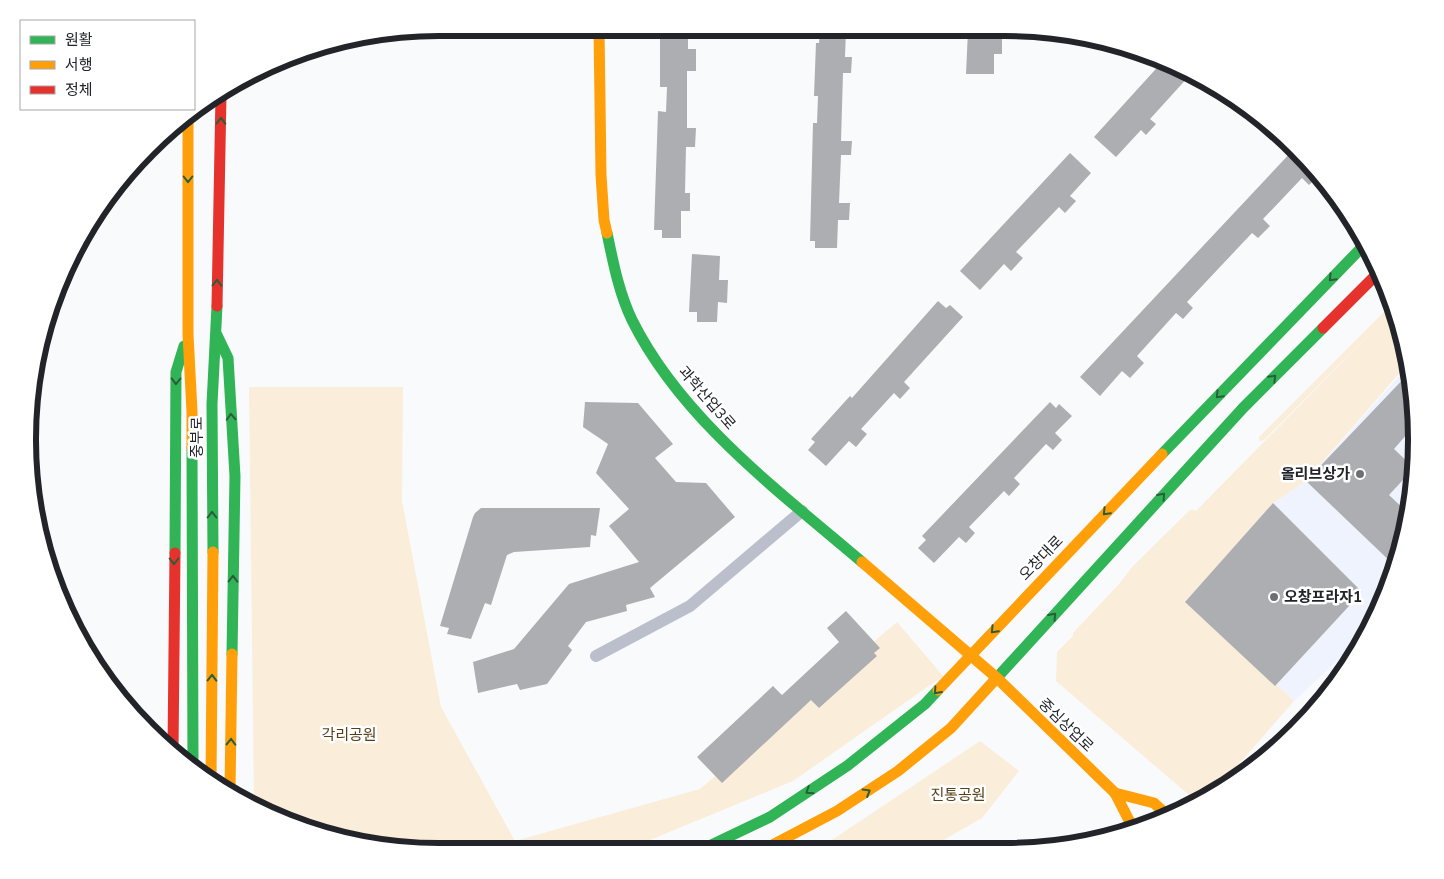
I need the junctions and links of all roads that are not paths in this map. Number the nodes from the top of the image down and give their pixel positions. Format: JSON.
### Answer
{"nodes":[{"id":1,"x":600,"y":36,"type":"edge"},
{"id":2,"x":221,"y":100,"type":"edge"},
{"id":3,"x":188,"y":125,"type":"edge"},
{"id":4,"x":1360,"y":249,"type":"edge"},
{"id":5,"x":1374,"y":277,"type":"edge"},
{"id":6,"x":216,"y":332,"type":"junction"},
{"id":7,"x":188,"y":334,"type":"junction"},
{"id":8,"x":802,"y":511,"type":"junction"},
{"id":9,"x":970,"y":655,"type":"junction"},
{"id":10,"x":596,"y":656,"type":"dead end"},
{"id":11,"x":996,"y":678,"type":"junction"},
{"id":12,"x":173,"y":742,"type":"edge"},
{"id":13,"x":193,"y":758,"type":"edge"},
{"id":14,"x":211,"y":772,"type":"edge"},
{"id":15,"x":230,"y":784,"type":"edge"},
{"id":16,"x":1115,"y":793,"type":"junction"},
{"id":17,"x":1162,"y":811,"type":"edge"},
{"id":18,"x":1130,"y":822,"type":"edge"},
{"id":19,"x":716,"y":843,"type":"edge"},
{"id":20,"x":777,"y":843,"type":"edge"}],
"edges":[{"from":1,"to":8,"type":"main road","name":"과학산업3로"},
{"from":6,"to":2,"type":"main road","name":"중부로","one_way":true},
{"from":3,"to":7,"type":"main road","name":"중부로","one_way":true},
{"from":4,"to":9,"type":"main road","name":"오창대로","one_way":true},
{"from":11,"to":5,"type":"main road","one_way":true},
{"from":14,"to":6,"type":"main road","name":"중부로","one_way":true},
{"from":15,"to":6,"type":"main road","one_way":true},
{"from":7,"to":12,"type":"main road","one_way":true},
{"from":7,"to":13,"type":"main road","name":"중부로"},
{"from":8,"to":9,"type":"main road","name":"과학산업3로"},
{"from":8,"to":10,"type":"street"},
{"from":9,"to":11,"type":"main road","name":"과학산업3로"},
{"from":9,"to":19,"type":"main road","name":"오창대로","one_way":true},
{"from":11,"to":16,"type":"main road","name":"중심상업로"},
{"from":20,"to":11,"type":"main road","one_way":true},
{"from":16,"to":17,"type":"main road","name":"중심상업로"},
{"from":16,"to":18,"type":"main road","name":"중심상업로"}]}
